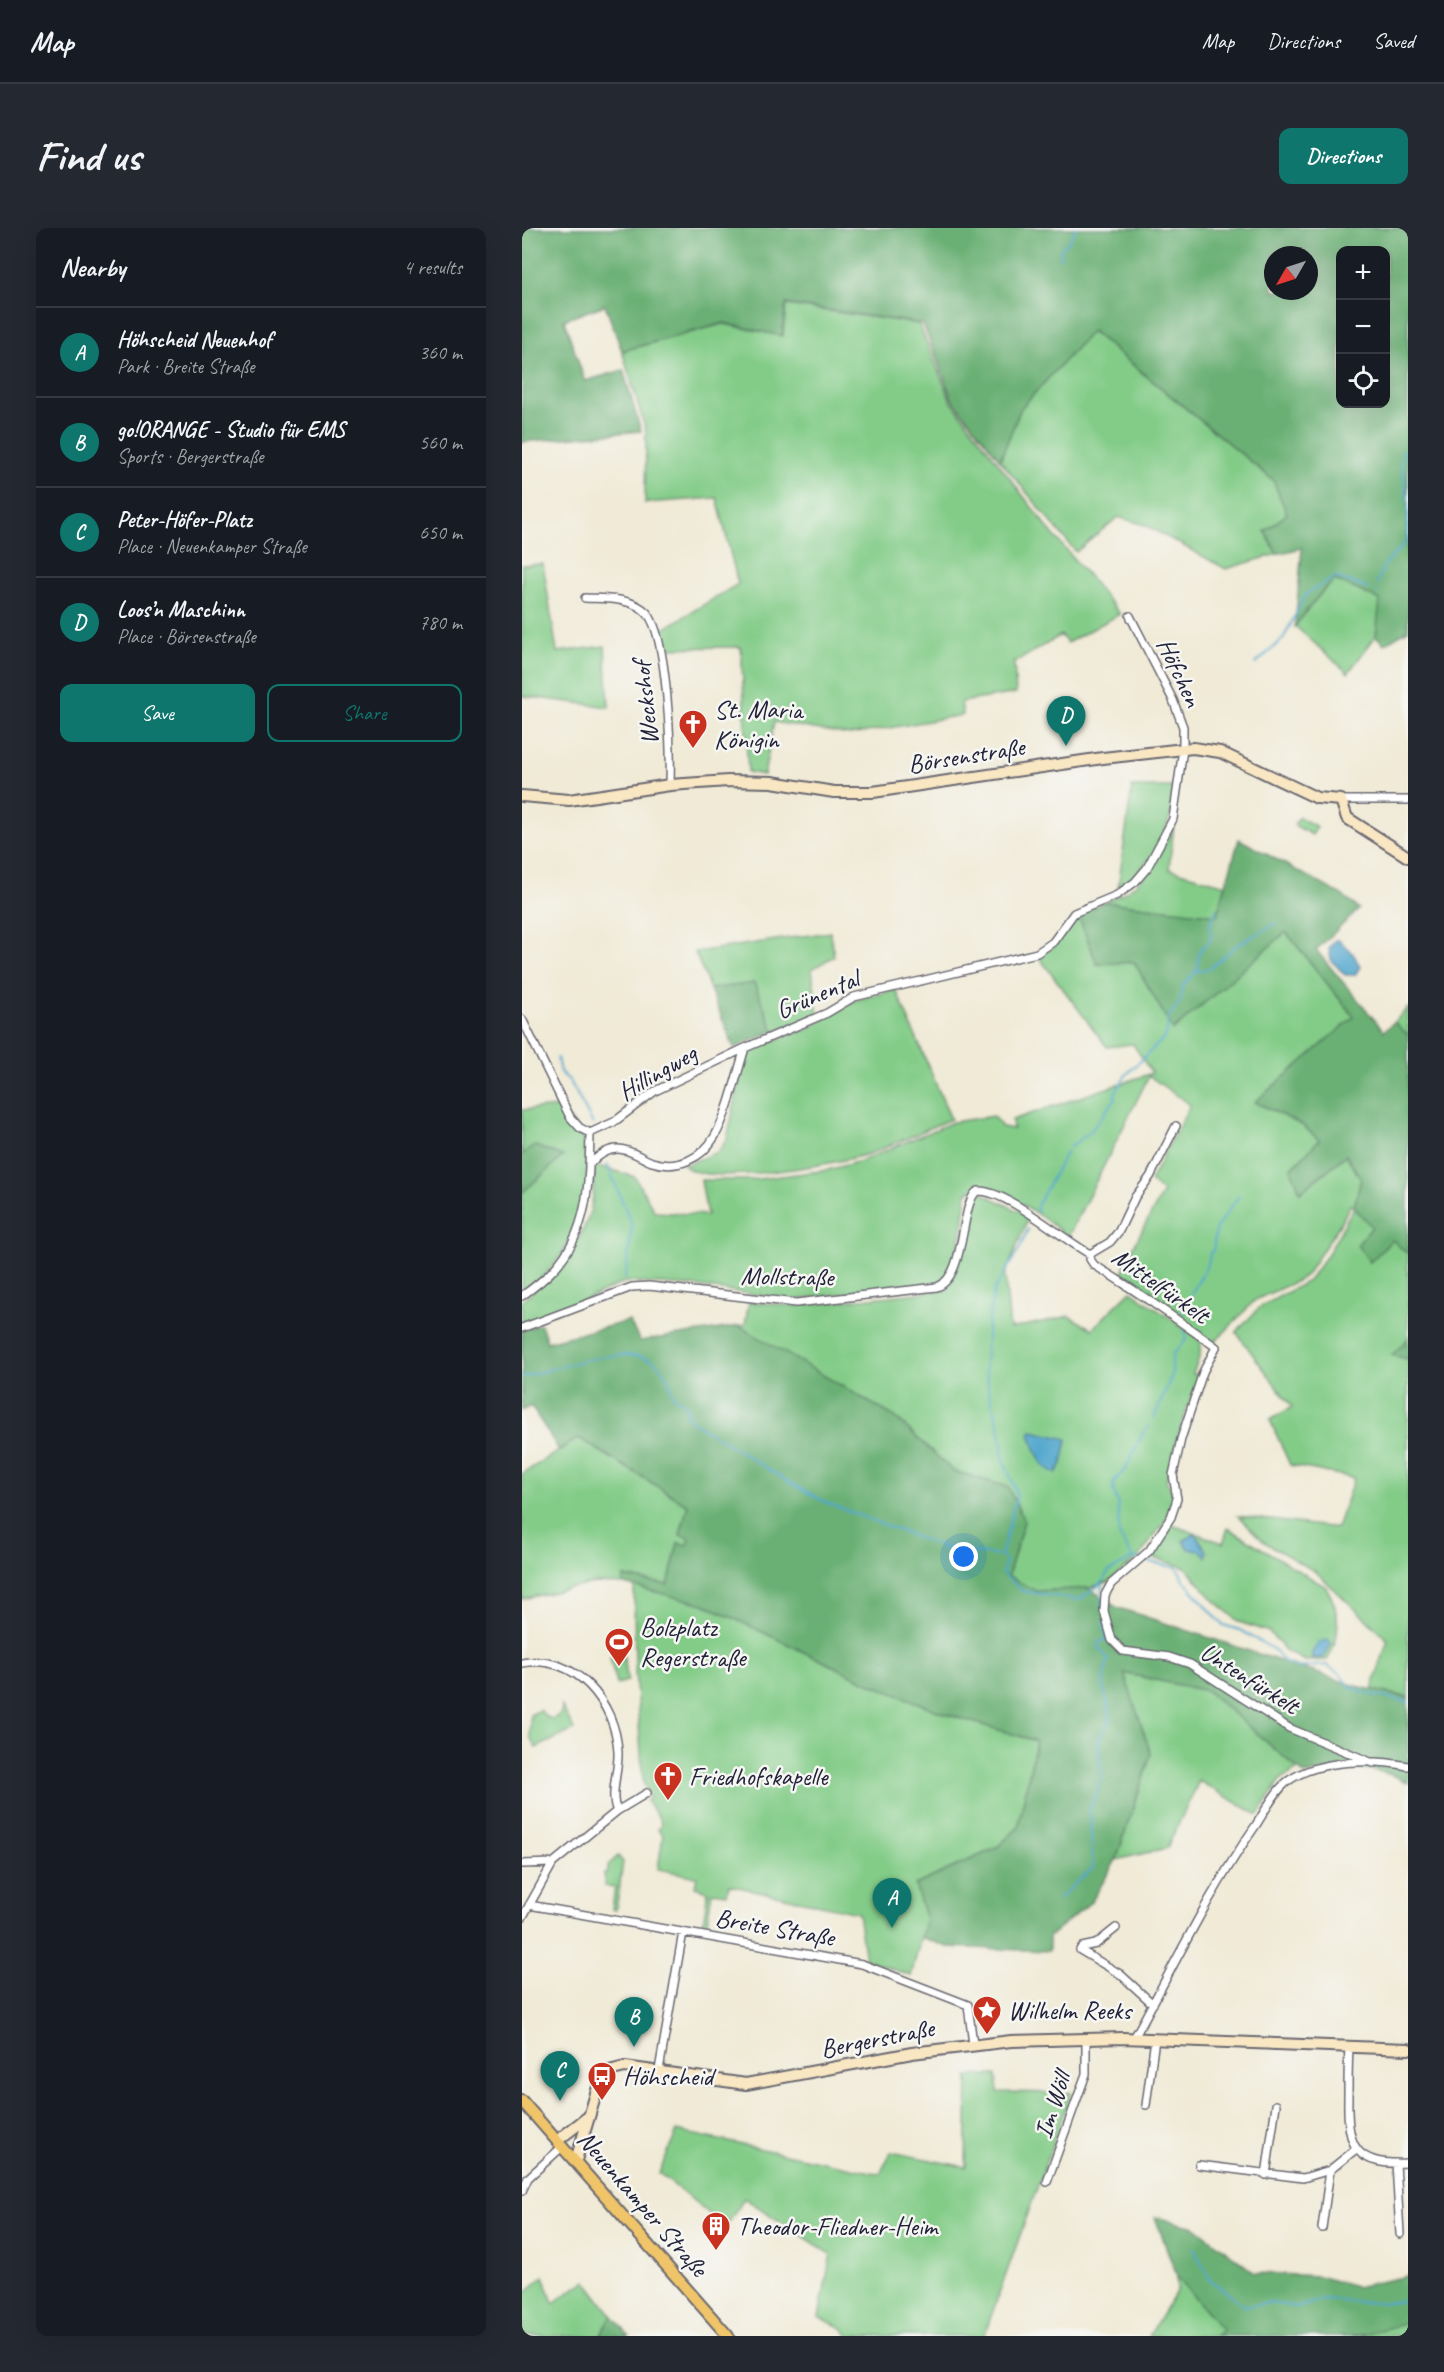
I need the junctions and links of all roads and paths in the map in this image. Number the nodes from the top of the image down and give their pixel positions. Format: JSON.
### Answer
{"nodes":[{"id":1,"x":585,"y":598,"type":"dead end"},
{"id":2,"x":1130,"y":616,"type":"dead end"},
{"id":3,"x":1183,"y":748,"type":"junction"},
{"id":4,"x":670,"y":785,"type":"junction"},
{"id":5,"x":522,"y":796,"type":"edge"},
{"id":6,"x":1341,"y":800,"type":"junction"},
{"id":7,"x":1408,"y":800,"type":"edge"},
{"id":8,"x":1408,"y":857,"type":"edge"},
{"id":9,"x":522,"y":1019,"type":"edge"},
{"id":10,"x":745,"y":1048,"type":"junction"},
{"id":11,"x":1176,"y":1126,"type":"dead end"},
{"id":12,"x":590,"y":1133,"type":"junction"},
{"id":13,"x":590,"y":1164,"type":"junction"},
{"id":14,"x":989,"y":1193,"type":"joint"},
{"id":15,"x":1090,"y":1254,"type":"junction"},
{"id":16,"x":522,"y":1296,"type":"edge"},
{"id":17,"x":522,"y":1328,"type":"edge"},
{"id":18,"x":1215,"y":1346,"type":"joint"},
{"id":19,"x":522,"y":1663,"type":"edge"},
{"id":20,"x":1373,"y":1763,"type":"junction"},
{"id":21,"x":1408,"y":1766,"type":"edge"},
{"id":22,"x":647,"y":1793,"type":"dead end"},
{"id":23,"x":617,"y":1811,"type":"junction"},
{"id":24,"x":553,"y":1863,"type":"junction"},
{"id":25,"x":522,"y":1864,"type":"edge"},
{"id":26,"x":529,"y":1905,"type":"junction"},
{"id":27,"x":522,"y":1918,"type":"edge"},
{"id":28,"x":1116,"y":1928,"type":"dead end"},
{"id":29,"x":683,"y":1932,"type":"junction"},
{"id":30,"x":1153,"y":2004,"type":"junction"},
{"id":31,"x":1086,"y":2038,"type":"junction"},
{"id":32,"x":1134,"y":2038,"type":"junction"},
{"id":33,"x":1155,"y":2039,"type":"junction"},
{"id":34,"x":973,"y":2044,"type":"junction"},
{"id":35,"x":1349,"y":2048,"type":"junction"},
{"id":36,"x":1408,"y":2049,"type":"edge"},
{"id":37,"x":658,"y":2070,"type":"junction"},
{"id":38,"x":522,"y":2100,"type":"edge"},
{"id":39,"x":1146,"y":2105,"type":"dead end"},
{"id":40,"x":1276,"y":2105,"type":"dead end"},
{"id":41,"x":588,"y":2117,"type":"junction"},
{"id":42,"x":579,"y":2141,"type":"junction"},
{"id":43,"x":561,"y":2143,"type":"junction"},
{"id":44,"x":1356,"y":2150,"type":"junction"},
{"id":45,"x":576,"y":2160,"type":"junction"},
{"id":46,"x":1396,"y":2163,"type":"junction"},
{"id":47,"x":1408,"y":2163,"type":"edge"},
{"id":48,"x":1199,"y":2165,"type":"dead end"},
{"id":49,"x":1330,"y":2169,"type":"junction"},
{"id":50,"x":1266,"y":2175,"type":"junction"},
{"id":51,"x":1047,"y":2182,"type":"dead end"},
{"id":52,"x":522,"y":2191,"type":"edge"},
{"id":53,"x":1322,"y":2228,"type":"dead end"},
{"id":54,"x":1400,"y":2234,"type":"dead end"},
{"id":55,"x":728,"y":2336,"type":"edge"}],
"edges":[{"from":1,"to":4,"type":"street","name":"Weckshof"},
{"from":2,"to":3,"type":"street","name":"Höfchen"},
{"from":3,"to":4,"type":"street","name":"Börsenstraße"},
{"from":3,"to":6,"type":"street","name":"Börsenstraße"},
{"from":3,"to":10,"type":"street","name":"Grünental"},
{"from":4,"to":5,"type":"street","name":"Börsenstraße"},
{"from":6,"to":7,"type":"street","name":"Börsenstraße"},
{"from":6,"to":8,"type":"street"},
{"from":9,"to":12,"type":"street"},
{"from":10,"to":12,"type":"street","name":"Hillingweg"},
{"from":10,"to":13,"type":"street"},
{"from":11,"to":15,"type":"street","name":"Mittelfürkelt"},
{"from":12,"to":13,"type":"street"},
{"from":13,"to":16,"type":"street"},
{"from":14,"to":15,"type":"street","name":"Mittelfürkelt"},
{"from":14,"to":17,"type":"street","name":"Mollstraße"},
{"from":15,"to":18,"type":"street","name":"Mittelfürkelt"},
{"from":18,"to":20,"type":"street","name":"Untenfürkelt"},
{"from":19,"to":23,"type":"street"},
{"from":20,"to":21,"type":"street"},
{"from":20,"to":30,"type":"street"},
{"from":22,"to":23,"type":"street"},
{"from":23,"to":24,"type":"street"},
{"from":24,"to":25,"type":"street"},
{"from":24,"to":26,"type":"street"},
{"from":26,"to":27,"type":"street"},
{"from":26,"to":29,"type":"street","name":"Breite Straße"},
{"from":28,"to":30,"type":"street"},
{"from":29,"to":34,"type":"street","name":"Breite Straße"},
{"from":29,"to":37,"type":"street"},
{"from":30,"to":32,"type":"street"},
{"from":31,"to":32,"type":"street","name":"Bergerstraße"},
{"from":31,"to":34,"type":"street","name":"Bergerstraße"},
{"from":31,"to":51,"type":"street","name":"Im Wöll"},
{"from":32,"to":33,"type":"street","name":"Bergerstraße"},
{"from":33,"to":35,"type":"street","name":"Bergerstraße"},
{"from":33,"to":39,"type":"street"},
{"from":34,"to":37,"type":"street","name":"Bergerstraße"},
{"from":35,"to":36,"type":"street","name":"Bergerstraße"},
{"from":35,"to":44,"type":"street"},
{"from":37,"to":41,"type":"street","name":"Bergerstraße"},
{"from":38,"to":43,"type":"main road","name":"Neuenkamper Straße"},
{"from":40,"to":50,"type":"street"},
{"from":41,"to":42,"type":"street"},
{"from":41,"to":43,"type":"street"},
{"from":42,"to":43,"type":"street"},
{"from":42,"to":45,"type":"street"},
{"from":43,"to":45,"type":"main road","name":"Neuenkamper Straße"},
{"from":43,"to":52,"type":"street"},
{"from":44,"to":46,"type":"street"},
{"from":44,"to":49,"type":"street"},
{"from":45,"to":55,"type":"main road","name":"Neuenkamper Straße"},
{"from":46,"to":47,"type":"street"},
{"from":46,"to":54,"type":"street"},
{"from":48,"to":50,"type":"street"},
{"from":49,"to":50,"type":"street"},
{"from":49,"to":53,"type":"street"}]}
